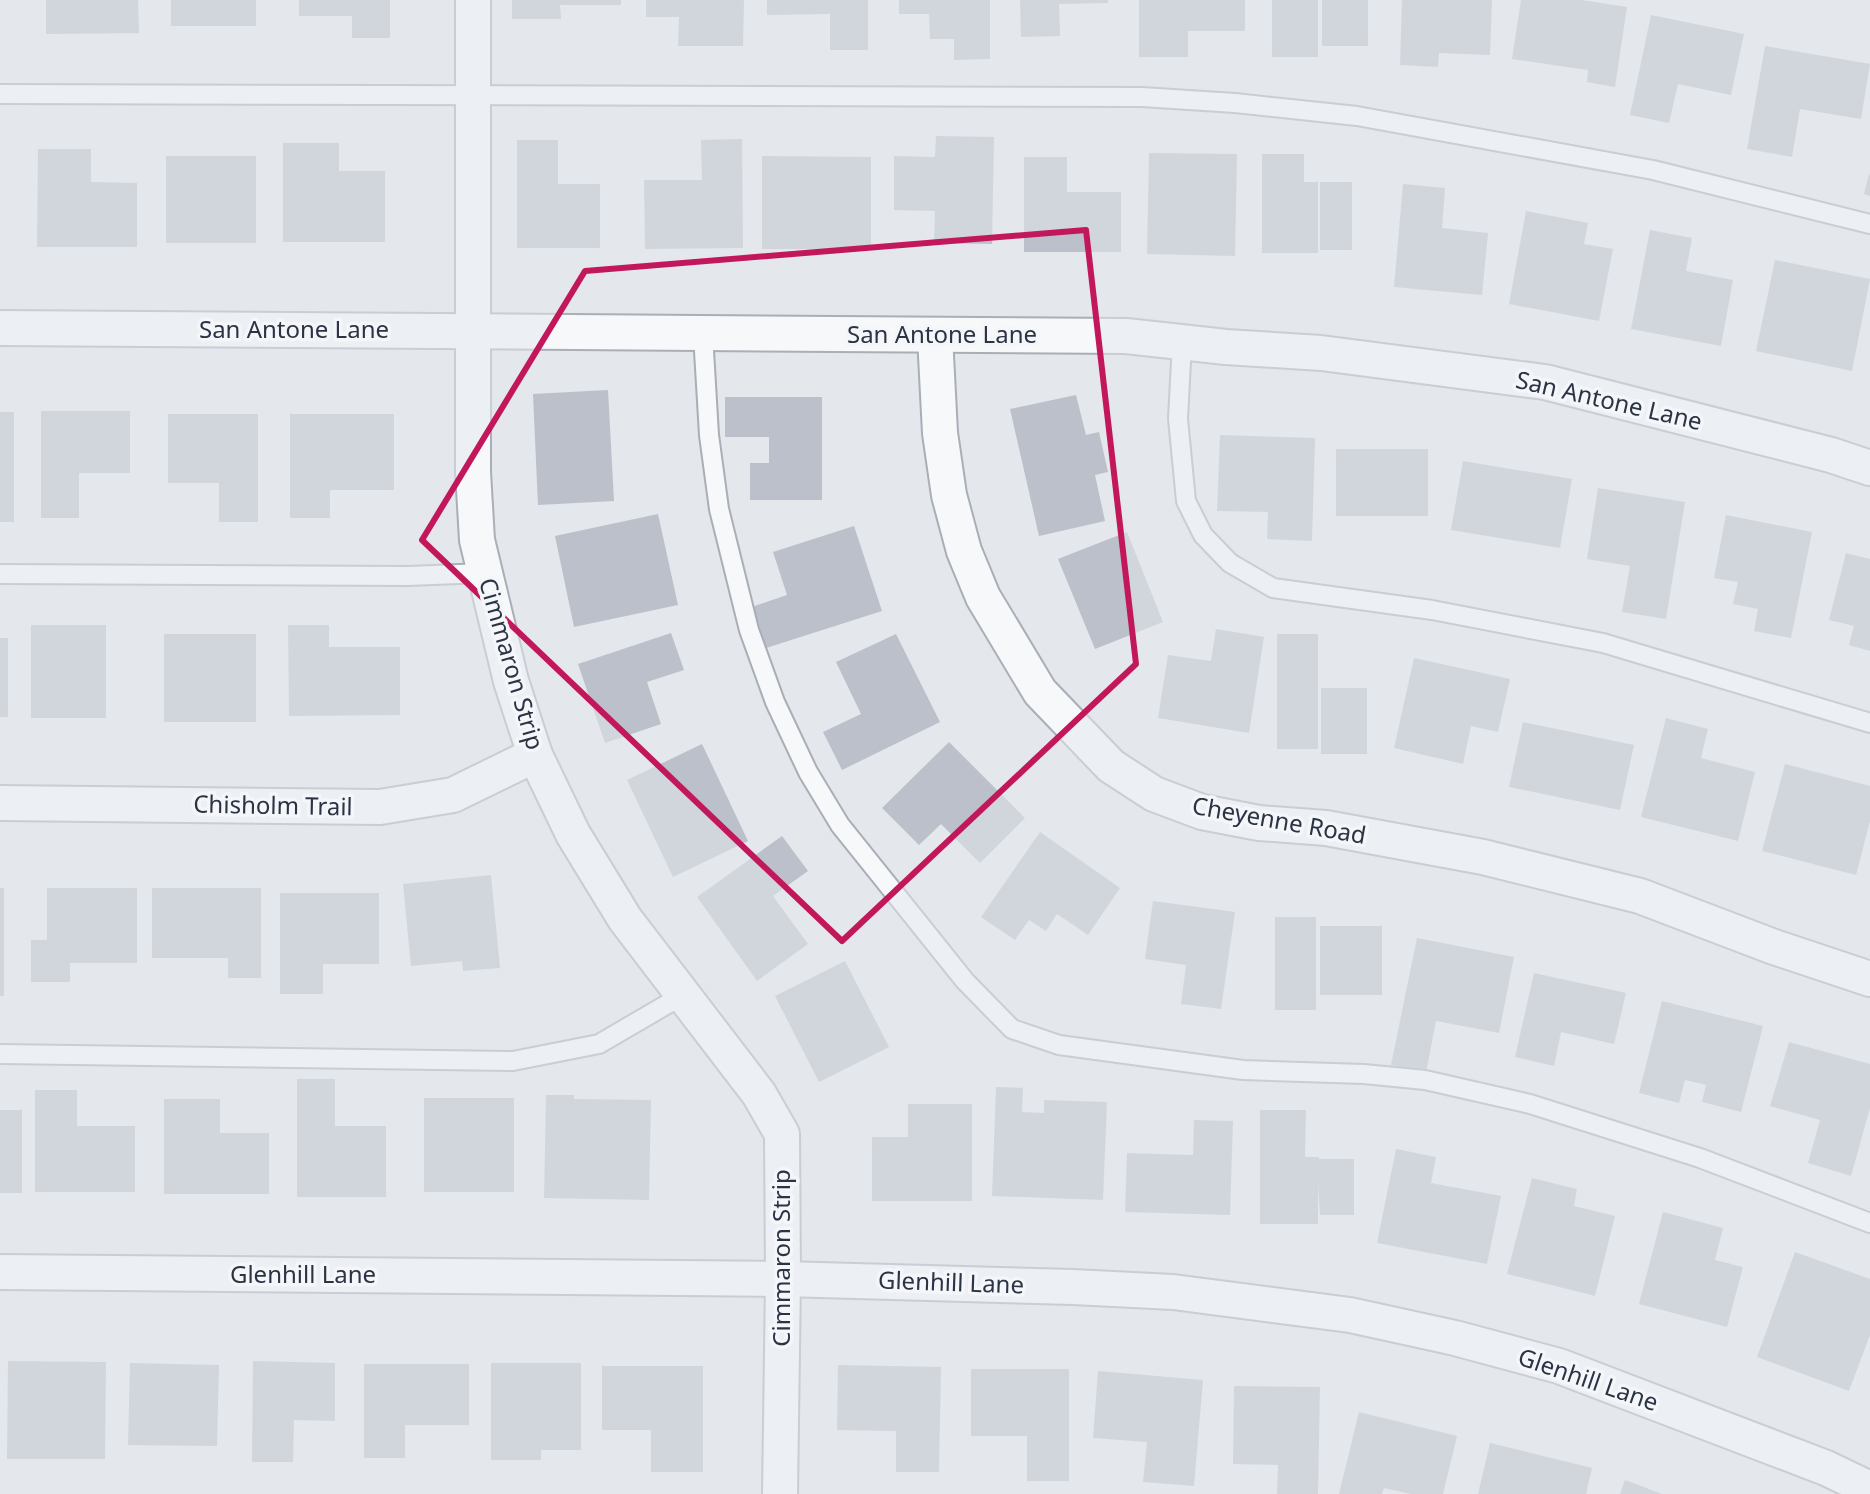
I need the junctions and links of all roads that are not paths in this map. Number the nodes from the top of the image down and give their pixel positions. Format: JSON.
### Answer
{"nodes":[{"id":1,"x":473,"y":0,"type":"edge"},
{"id":2,"x":0,"y":94,"type":"edge"},
{"id":3,"x":473,"y":94,"type":"junction"},
{"id":4,"x":1870,"y":224,"type":"edge"},
{"id":5,"x":0,"y":328,"type":"edge"},
{"id":6,"x":473,"y":331,"type":"junction"},
{"id":7,"x":703,"y":334,"type":"junction"},
{"id":8,"x":935,"y":336,"type":"junction"},
{"id":9,"x":1182,"y":342,"type":"junction"},
{"id":10,"x":1870,"y":468,"type":"edge"},
{"id":11,"x":485,"y":573,"type":"junction"},
{"id":12,"x":0,"y":574,"type":"edge"},
{"id":13,"x":1870,"y":723,"type":"edge"},
{"id":14,"x":535,"y":755,"type":"junction"},
{"id":15,"x":0,"y":803,"type":"edge"},
{"id":16,"x":1870,"y":979,"type":"edge"},
{"id":17,"x":683,"y":995,"type":"junction"},
{"id":18,"x":0,"y":1054,"type":"edge"},
{"id":19,"x":1870,"y":1223,"type":"edge"},
{"id":20,"x":0,"y":1272,"type":"edge"},
{"id":21,"x":783,"y":1279,"type":"junction"},
{"id":22,"x":1870,"y":1489,"type":"edge"},
{"id":23,"x":780,"y":1494,"type":"edge"}],
"edges":[{"from":1,"to":3,"type":"street","name":"Cimmaron Strip"},
{"from":2,"to":3,"type":"lane"},
{"from":3,"to":4,"type":"lane"},
{"from":3,"to":6,"type":"street","name":"Cimmaron Strip"},
{"from":5,"to":6,"type":"street","name":"San Antone Lane"},
{"from":6,"to":7,"type":"street","name":"San Antone Lane"},
{"from":6,"to":11,"type":"street","name":"Cimmaron Strip"},
{"from":7,"to":8,"type":"street","name":"San Antone Lane"},
{"from":7,"to":19,"type":"lane"},
{"from":8,"to":9,"type":"street","name":"San Antone Lane"},
{"from":8,"to":16,"type":"street","name":"Cheyenne Road"},
{"from":9,"to":10,"type":"street","name":"San Antone Lane"},
{"from":9,"to":13,"type":"lane"},
{"from":11,"to":12,"type":"lane"},
{"from":11,"to":14,"type":"street","name":"Cimmaron Strip"},
{"from":14,"to":15,"type":"street","name":"Chisholm Trail"},
{"from":14,"to":17,"type":"street","name":"Cimmaron Strip"},
{"from":17,"to":18,"type":"lane"},
{"from":17,"to":21,"type":"street","name":"Cimmaron Strip"},
{"from":20,"to":21,"type":"street","name":"Glenhill Lane"},
{"from":21,"to":22,"type":"street","name":"Glenhill Lane"},
{"from":21,"to":23,"type":"street","name":"Cimmaron Strip"}]}
